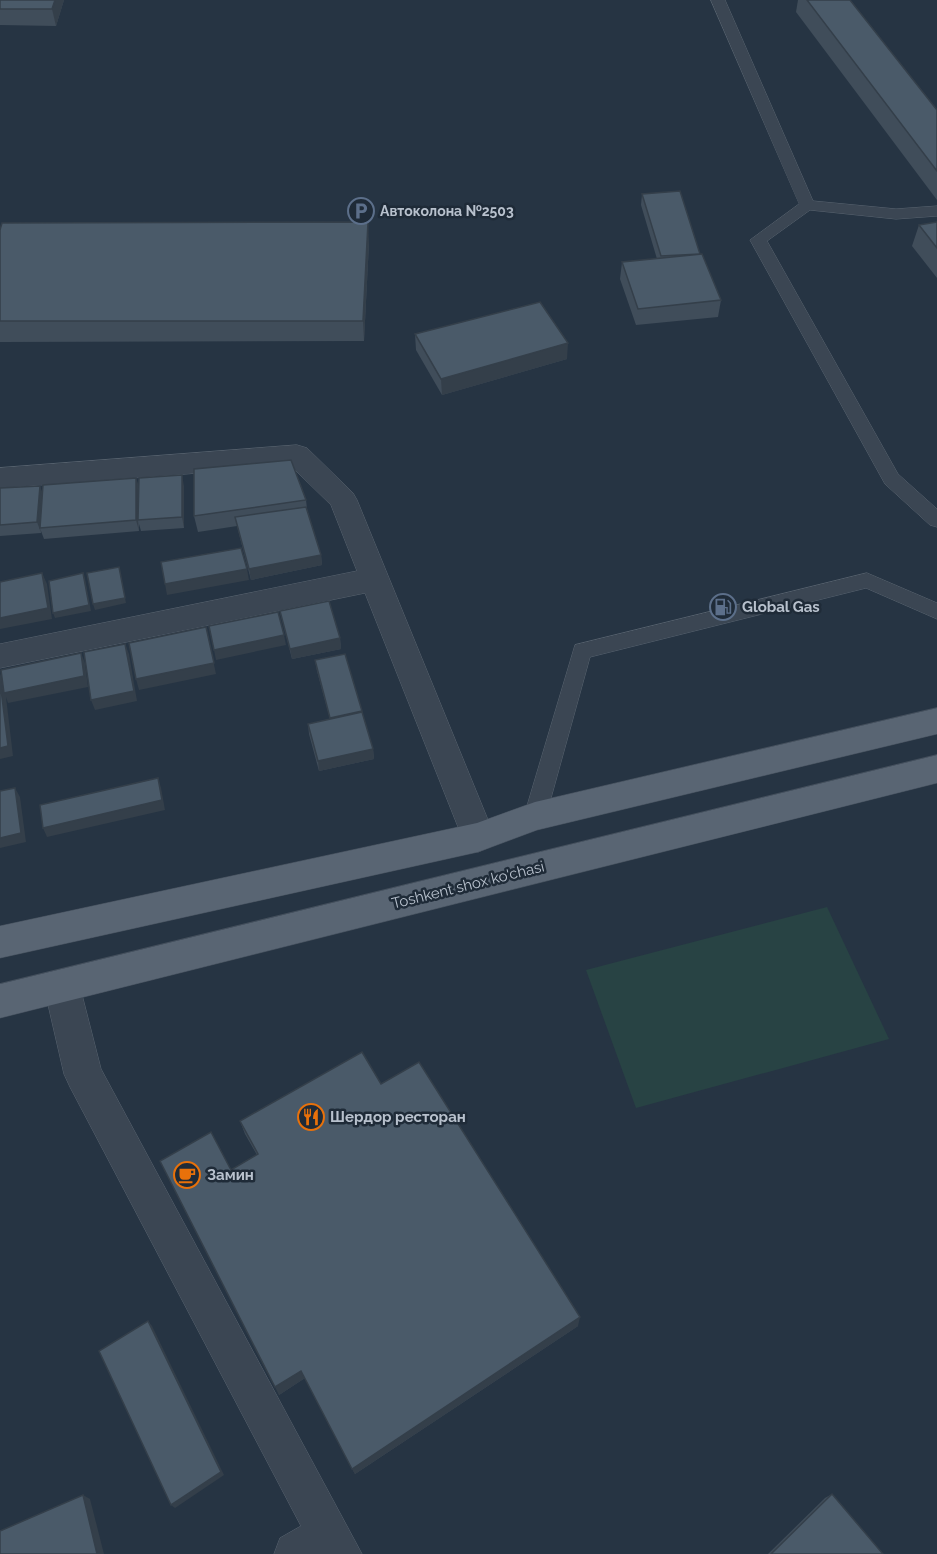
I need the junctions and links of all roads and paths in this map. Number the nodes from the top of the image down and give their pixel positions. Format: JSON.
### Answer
{"nodes":[{"id":1,"x":718,"y":0,"type":"edge"},
{"id":2,"x":807,"y":205,"type":"junction"},
{"id":3,"x":937,"y":211,"type":"edge"},
{"id":4,"x":0,"y":478,"type":"edge"},
{"id":5,"x":937,"y":520,"type":"edge"},
{"id":6,"x":375,"y":579,"type":"junction"},
{"id":7,"x":937,"y":611,"type":"edge"},
{"id":8,"x":0,"y":656,"type":"edge"},
{"id":9,"x":937,"y":721,"type":"edge"},
{"id":10,"x":937,"y":770,"type":"edge"},
{"id":11,"x":535,"y":816,"type":"junction"},
{"id":12,"x":478,"y":837,"type":"junction"},
{"id":13,"x":0,"y":942,"type":"edge"},
{"id":14,"x":62,"y":987,"type":"junction"},
{"id":15,"x":0,"y":1001,"type":"edge"},
{"id":16,"x":322,"y":1547,"type":"edge"}],
"edges":[{"from":1,"to":2,"type":"lane"},
{"from":2,"to":3,"type":"lane"},
{"from":2,"to":5,"type":"lane"},
{"from":4,"to":6,"type":"street"},
{"from":6,"to":8,"type":"street"},
{"from":6,"to":12,"type":"street"},
{"from":7,"to":11,"type":"lane"},
{"from":9,"to":11,"type":"main road"},
{"from":10,"to":14,"type":"main road","name":"Toshkent shox ko'chasi"},
{"from":11,"to":12,"type":"main road"},
{"from":12,"to":13,"type":"main road"},
{"from":14,"to":15,"type":"main road","name":"Toshkent shox ko'chasi"},
{"from":14,"to":16,"type":"street"}]}
